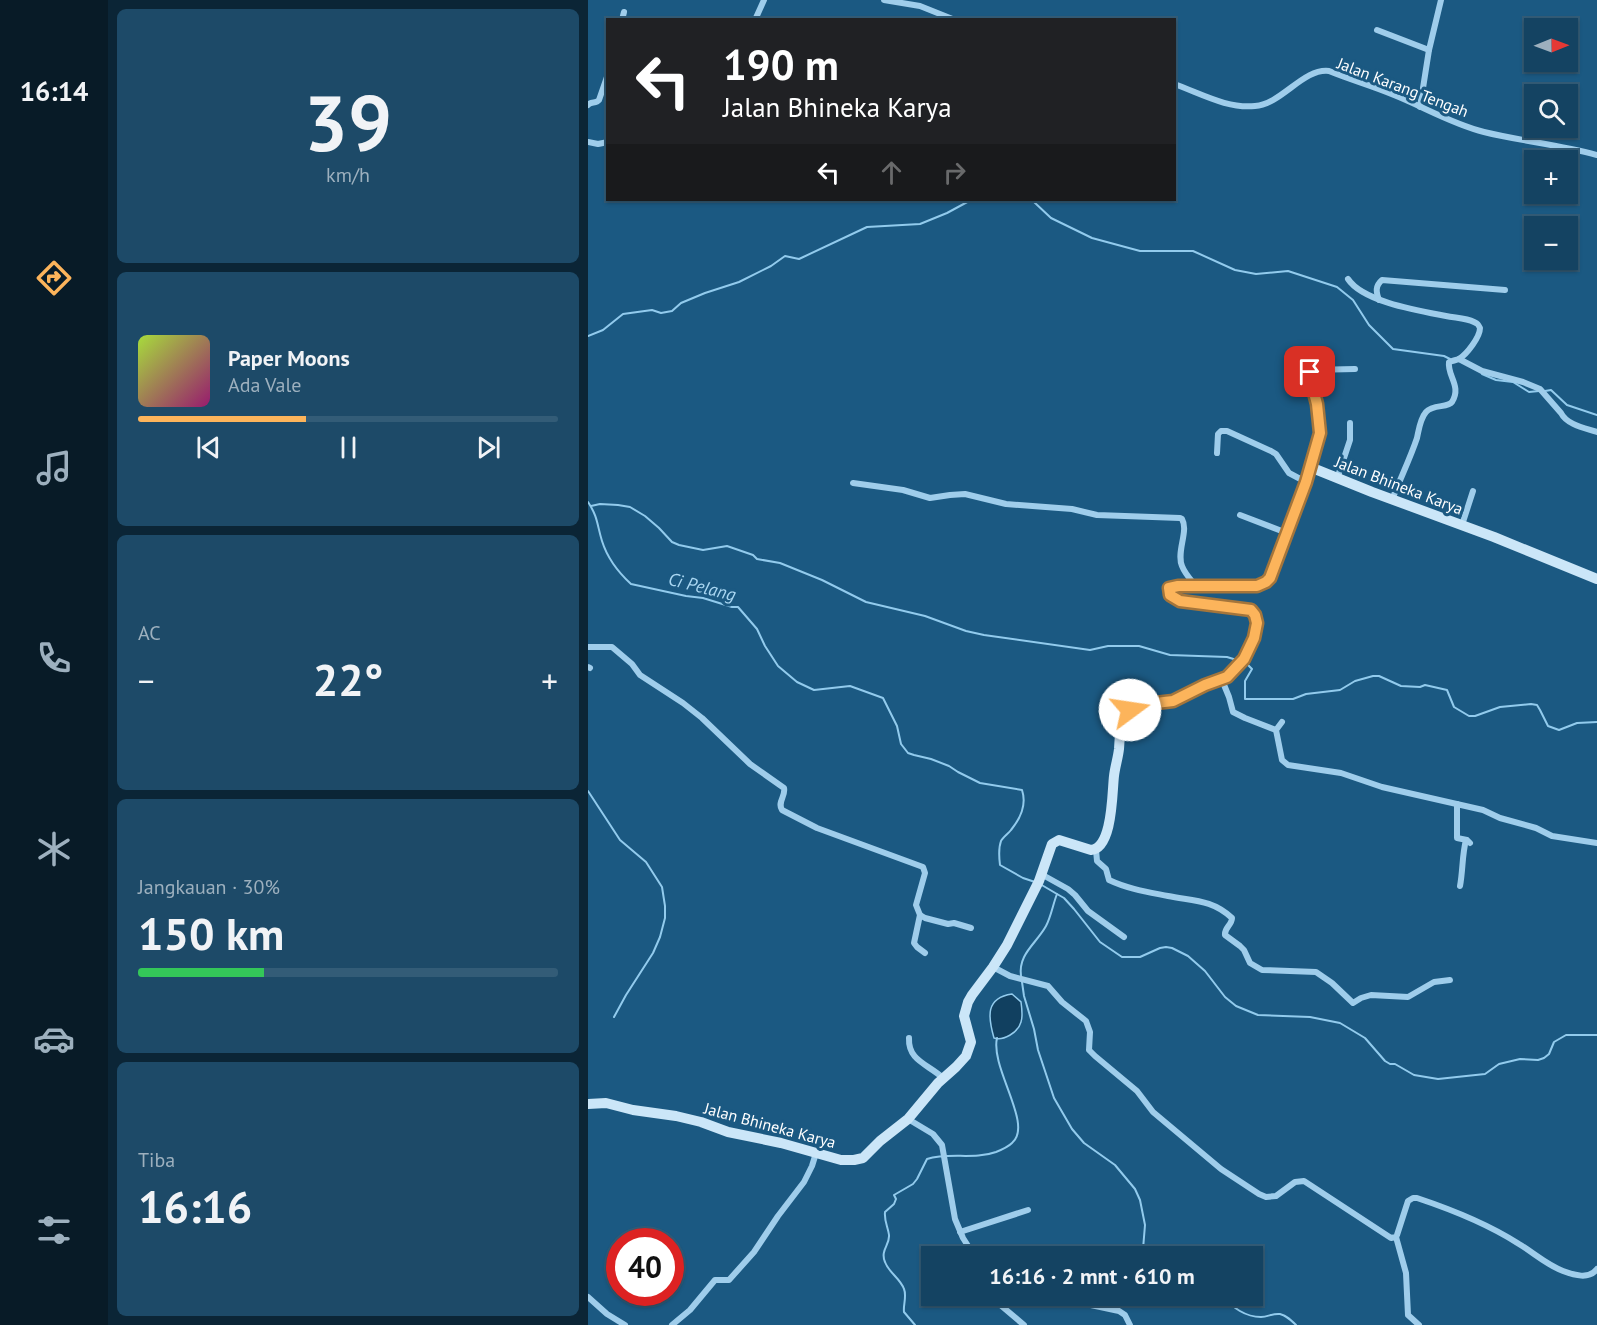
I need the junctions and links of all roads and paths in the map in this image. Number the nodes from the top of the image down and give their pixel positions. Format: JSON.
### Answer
{"nodes":[{"id":1,"x":764,"y":0,"type":"edge"},
{"id":2,"x":884,"y":0,"type":"edge"},
{"id":3,"x":1441,"y":0,"type":"edge"},
{"id":4,"x":624,"y":12,"type":"dead end"},
{"id":5,"x":622,"y":18,"type":"edge"},
{"id":6,"x":756,"y":18,"type":"edge"},
{"id":7,"x":950,"y":18,"type":"edge"},
{"id":8,"x":1377,"y":30,"type":"dead end"},
{"id":9,"x":1428,"y":50,"type":"junction"},
{"id":10,"x":606,"y":80,"type":"edge"},
{"id":11,"x":1176,"y":85,"type":"edge"},
{"id":12,"x":588,"y":105,"type":"edge"},
{"id":13,"x":1420,"y":107,"type":"junction"},
{"id":14,"x":588,"y":142,"type":"edge"},
{"id":15,"x":606,"y":142,"type":"edge"},
{"id":16,"x":1597,"y":155,"type":"edge"},
{"id":17,"x":1348,"y":279,"type":"dead end"},
{"id":18,"x":1505,"y":290,"type":"dead end"},
{"id":19,"x":1379,"y":300,"type":"junction"},
{"id":20,"x":1459,"y":359,"type":"junction"},
{"id":21,"x":1355,"y":369,"type":"dead end"},
{"id":22,"x":1350,"y":423,"type":"dead end"},
{"id":23,"x":1597,"y":432,"type":"edge"},
{"id":24,"x":1217,"y":453,"type":"dead end"},
{"id":25,"x":1310,"y":467,"type":"junction"},
{"id":26,"x":1337,"y":478,"type":"junction"},
{"id":27,"x":1306,"y":482,"type":"junction"},
{"id":28,"x":853,"y":483,"type":"dead end"},
{"id":29,"x":1473,"y":491,"type":"dead end"},
{"id":30,"x":1392,"y":500,"type":"junction"},
{"id":31,"x":1240,"y":515,"type":"dead end"},
{"id":32,"x":1462,"y":525,"type":"junction"},
{"id":33,"x":1287,"y":533,"type":"junction"},
{"id":34,"x":1597,"y":579,"type":"edge"},
{"id":35,"x":1196,"y":586,"type":"junction"},
{"id":36,"x":588,"y":647,"type":"edge"},
{"id":37,"x":1222,"y":680,"type":"junction"},
{"id":38,"x":1282,"y":722,"type":"dead end"},
{"id":39,"x":1276,"y":730,"type":"junction"},
{"id":40,"x":1457,"y":804,"type":"junction"},
{"id":41,"x":1597,"y":843,"type":"edge"},
{"id":42,"x":1096,"y":850,"type":"junction"},
{"id":43,"x":1041,"y":874,"type":"junction"},
{"id":44,"x":1460,"y":886,"type":"dead end"},
{"id":45,"x":920,"y":915,"type":"junction"},
{"id":46,"x":971,"y":928,"type":"dead end"},
{"id":47,"x":1124,"y":937,"type":"dead end"},
{"id":48,"x":925,"y":953,"type":"dead end"},
{"id":49,"x":993,"y":967,"type":"junction"},
{"id":50,"x":1450,"y":980,"type":"dead end"},
{"id":51,"x":909,"y":1038,"type":"dead end"},
{"id":52,"x":943,"y":1077,"type":"junction"},
{"id":53,"x":588,"y":1104,"type":"edge"},
{"id":54,"x":908,"y":1119,"type":"junction"},
{"id":55,"x":816,"y":1153,"type":"junction"},
{"id":56,"x":1028,"y":1210,"type":"dead end"},
{"id":57,"x":960,"y":1232,"type":"junction"},
{"id":58,"x":1396,"y":1237,"type":"junction"},
{"id":59,"x":968,"y":1246,"type":"edge"},
{"id":60,"x":1597,"y":1269,"type":"edge"},
{"id":61,"x":588,"y":1297,"type":"edge"},
{"id":62,"x":1002,"y":1306,"type":"edge"},
{"id":63,"x":1096,"y":1306,"type":"edge"},
{"id":64,"x":625,"y":1325,"type":"edge"},
{"id":65,"x":672,"y":1325,"type":"edge"},
{"id":66,"x":1024,"y":1325,"type":"edge"},
{"id":67,"x":1130,"y":1325,"type":"edge"},
{"id":68,"x":1419,"y":1325,"type":"edge"}],
"edges":[{"from":1,"to":6,"type":"street"},
{"from":2,"to":7,"type":"street"},
{"from":3,"to":9,"type":"street"},
{"from":4,"to":5,"type":"street"},
{"from":8,"to":9,"type":"street"},
{"from":9,"to":13,"type":"street"},
{"from":10,"to":12,"type":"street"},
{"from":11,"to":13,"type":"street","name":"Jalan Karang Tengah"},
{"from":13,"to":16,"type":"street","name":"Jalan Karang Tengah"},
{"from":14,"to":15,"type":"street"},
{"from":17,"to":19,"type":"street"},
{"from":18,"to":19,"type":"street"},
{"from":19,"to":20,"type":"street"},
{"from":20,"to":23,"type":"street"},
{"from":20,"to":30,"type":"street"},
{"from":21,"to":25,"type":"street"},
{"from":22,"to":26,"type":"street"},
{"from":24,"to":27,"type":"street"},
{"from":25,"to":26,"type":"street","name":"Jalan Bhineka Karya"},
{"from":25,"to":27,"type":"street","name":"Jalan Bhineka Karya"},
{"from":26,"to":30,"type":"street","name":"Jalan Bhineka Karya"},
{"from":27,"to":33,"type":"street","name":"Jalan Bhineka Karya"},
{"from":28,"to":35,"type":"street"},
{"from":29,"to":32,"type":"street"},
{"from":30,"to":32,"type":"street","name":"Jalan Bhineka Karya"},
{"from":31,"to":33,"type":"street"},
{"from":32,"to":34,"type":"street","name":"Jalan Bhineka Karya"},
{"from":33,"to":35,"type":"street","name":"Jalan Bhineka Karya"},
{"from":35,"to":37,"type":"street","name":"Jalan Bhineka Karya"},
{"from":36,"to":45,"type":"street"},
{"from":37,"to":39,"type":"street"},
{"from":37,"to":42,"type":"street","name":"Jalan Bhineka Karya"},
{"from":38,"to":39,"type":"street"},
{"from":39,"to":40,"type":"street"},
{"from":40,"to":41,"type":"street"},
{"from":40,"to":44,"type":"street"},
{"from":42,"to":43,"type":"street","name":"Jalan Bhineka Karya"},
{"from":42,"to":50,"type":"street"},
{"from":43,"to":47,"type":"street"},
{"from":43,"to":49,"type":"street","name":"Jalan Bhineka Karya"},
{"from":45,"to":46,"type":"street"},
{"from":45,"to":48,"type":"street"},
{"from":49,"to":52,"type":"street","name":"Jalan Bhineka Karya"},
{"from":49,"to":58,"type":"street"},
{"from":51,"to":52,"type":"street"},
{"from":52,"to":54,"type":"street","name":"Jalan Bhineka Karya"},
{"from":53,"to":55,"type":"street","name":"Jalan Bhineka Karya"},
{"from":54,"to":55,"type":"street","name":"Jalan Bhineka Karya"},
{"from":54,"to":57,"type":"street"},
{"from":55,"to":65,"type":"street"},
{"from":56,"to":57,"type":"street"},
{"from":57,"to":59,"type":"street"},
{"from":58,"to":60,"type":"street"},
{"from":58,"to":68,"type":"street"},
{"from":61,"to":64,"type":"street"},
{"from":62,"to":66,"type":"street"},
{"from":63,"to":67,"type":"street"}]}
